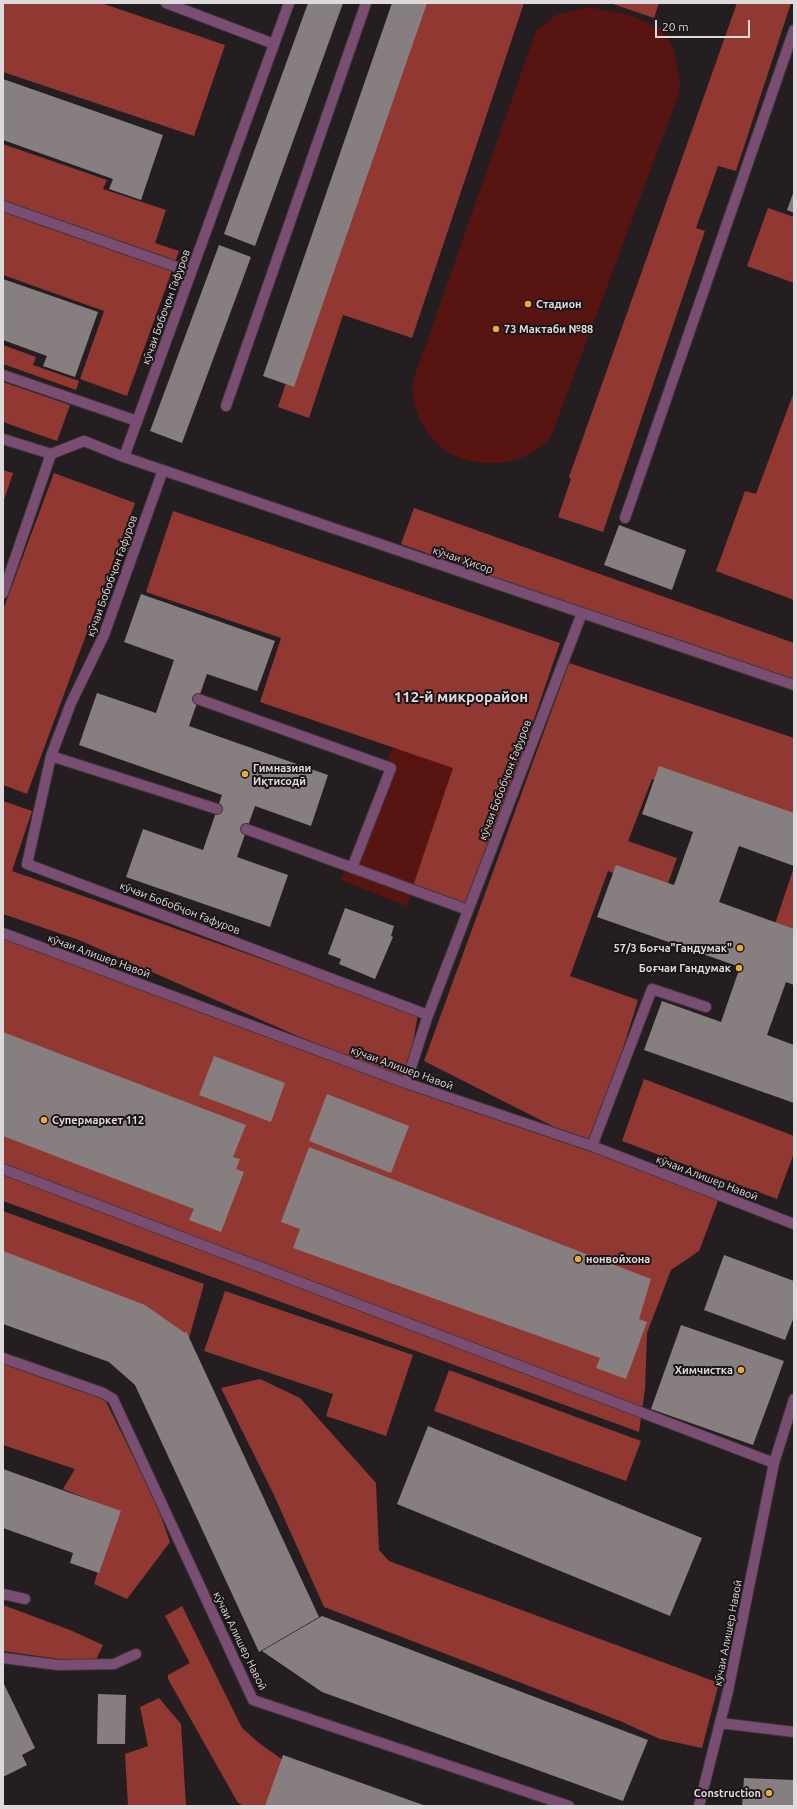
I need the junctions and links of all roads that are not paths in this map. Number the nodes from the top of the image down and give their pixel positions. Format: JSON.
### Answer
{"nodes":[{"id":1,"x":166,"y":3,"type":"edge"},
{"id":2,"x":289,"y":3,"type":"edge"},
{"id":3,"x":366,"y":3,"type":"edge"},
{"id":4,"x":794,"y":30,"type":"edge"},
{"id":5,"x":274,"y":44,"type":"junction"},
{"id":6,"x":3,"y":206,"type":"edge"},
{"id":7,"x":191,"y":272,"type":"junction"},
{"id":8,"x":3,"y":375,"type":"edge"},
{"id":9,"x":226,"y":406,"type":"dead end"},
{"id":10,"x":137,"y":422,"type":"junction"},
{"id":11,"x":3,"y":439,"type":"edge"},
{"id":12,"x":51,"y":454,"type":"junction"},
{"id":13,"x":124,"y":457,"type":"junction"},
{"id":14,"x":163,"y":470,"type":"junction"},
{"id":15,"x":625,"y":518,"type":"dead end"},
{"id":16,"x":3,"y":593,"type":"edge"},
{"id":17,"x":582,"y":613,"type":"junction"},
{"id":18,"x":794,"y":685,"type":"edge"},
{"id":19,"x":198,"y":698,"type":"dead end"},
{"id":20,"x":51,"y":756,"type":"junction"},
{"id":21,"x":217,"y":809,"type":"dead end"},
{"id":22,"x":246,"y":829,"type":"dead end"},
{"id":23,"x":352,"y":868,"type":"junction"},
{"id":24,"x":468,"y":910,"type":"junction"},
{"id":25,"x":3,"y":933,"type":"edge"},
{"id":26,"x":706,"y":1007,"type":"dead end"},
{"id":27,"x":428,"y":1015,"type":"junction"},
{"id":28,"x":406,"y":1083,"type":"junction"},
{"id":29,"x":592,"y":1146,"type":"junction"},
{"id":30,"x":3,"y":1169,"type":"edge"},
{"id":31,"x":794,"y":1224,"type":"edge"},
{"id":32,"x":3,"y":1358,"type":"edge"},
{"id":33,"x":794,"y":1399,"type":"edge"},
{"id":34,"x":774,"y":1463,"type":"junction"},
{"id":35,"x":3,"y":1594,"type":"edge"},
{"id":36,"x":25,"y":1599,"type":"dead end"},
{"id":37,"x":136,"y":1654,"type":"dead end"},
{"id":38,"x":3,"y":1658,"type":"edge"},
{"id":39,"x":720,"y":1723,"type":"junction"},
{"id":40,"x":794,"y":1732,"type":"edge"},
{"id":41,"x":569,"y":1806,"type":"edge"},
{"id":42,"x":699,"y":1806,"type":"edge"}],
"edges":[{"from":1,"to":5,"type":"street"},
{"from":2,"to":5,"type":"street","name":"кӯчаи Бобоҷон Гафуров"},
{"from":3,"to":9,"type":"street"},
{"from":4,"to":15,"type":"street"},
{"from":5,"to":7,"type":"street","name":"кӯчаи Бобоҷон Гафуров"},
{"from":6,"to":7,"type":"street"},
{"from":7,"to":10,"type":"street","name":"кӯчаи Бобоҷон Гафуров"},
{"from":8,"to":10,"type":"street"},
{"from":10,"to":13,"type":"street","name":"кӯчаи Бобоҷон Гафуров"},
{"from":11,"to":12,"type":"street"},
{"from":12,"to":13,"type":"street"},
{"from":12,"to":16,"type":"street"},
{"from":13,"to":14,"type":"street","name":"кӯчаи Ҳисор"},
{"from":14,"to":17,"type":"street","name":"кӯчаи Ҳисор"},
{"from":14,"to":20,"type":"street","name":"кӯчаи Бобобҷон Ғафуров"},
{"from":17,"to":18,"type":"street","name":"кӯчаи Ҳисор"},
{"from":17,"to":24,"type":"street","name":"кӯчаи Бобобҷон Ғафуров"},
{"from":19,"to":23,"type":"street"},
{"from":20,"to":21,"type":"street"},
{"from":20,"to":27,"type":"street","name":"кӯчаи Бобобҷон Ғафуров"},
{"from":22,"to":23,"type":"street"},
{"from":23,"to":24,"type":"street"},
{"from":24,"to":27,"type":"street","name":"кӯчаи Бобобҷон Ғафуров"},
{"from":25,"to":28,"type":"street","name":"кӯчаи Алишер Навоӣ"},
{"from":26,"to":29,"type":"street"},
{"from":27,"to":28,"type":"street","name":"кӯчаи Бобобҷон Ғафуров"},
{"from":28,"to":29,"type":"street","name":"кӯчаи Алишер Навоӣ"},
{"from":29,"to":31,"type":"street","name":"кӯчаи Алишер Навоӣ"},
{"from":30,"to":34,"type":"street"},
{"from":32,"to":41,"type":"street","name":"кӯчаи Алишер Навоӣ"},
{"from":33,"to":34,"type":"street","name":"кӯчаи Алишер Навоӣ"},
{"from":34,"to":39,"type":"street","name":"кӯчаи Алишер Навоӣ"},
{"from":35,"to":36,"type":"street"},
{"from":37,"to":38,"type":"street"},
{"from":39,"to":40,"type":"street"},
{"from":39,"to":42,"type":"street","name":"кӯчаи Алишер Навоӣ"}]}
